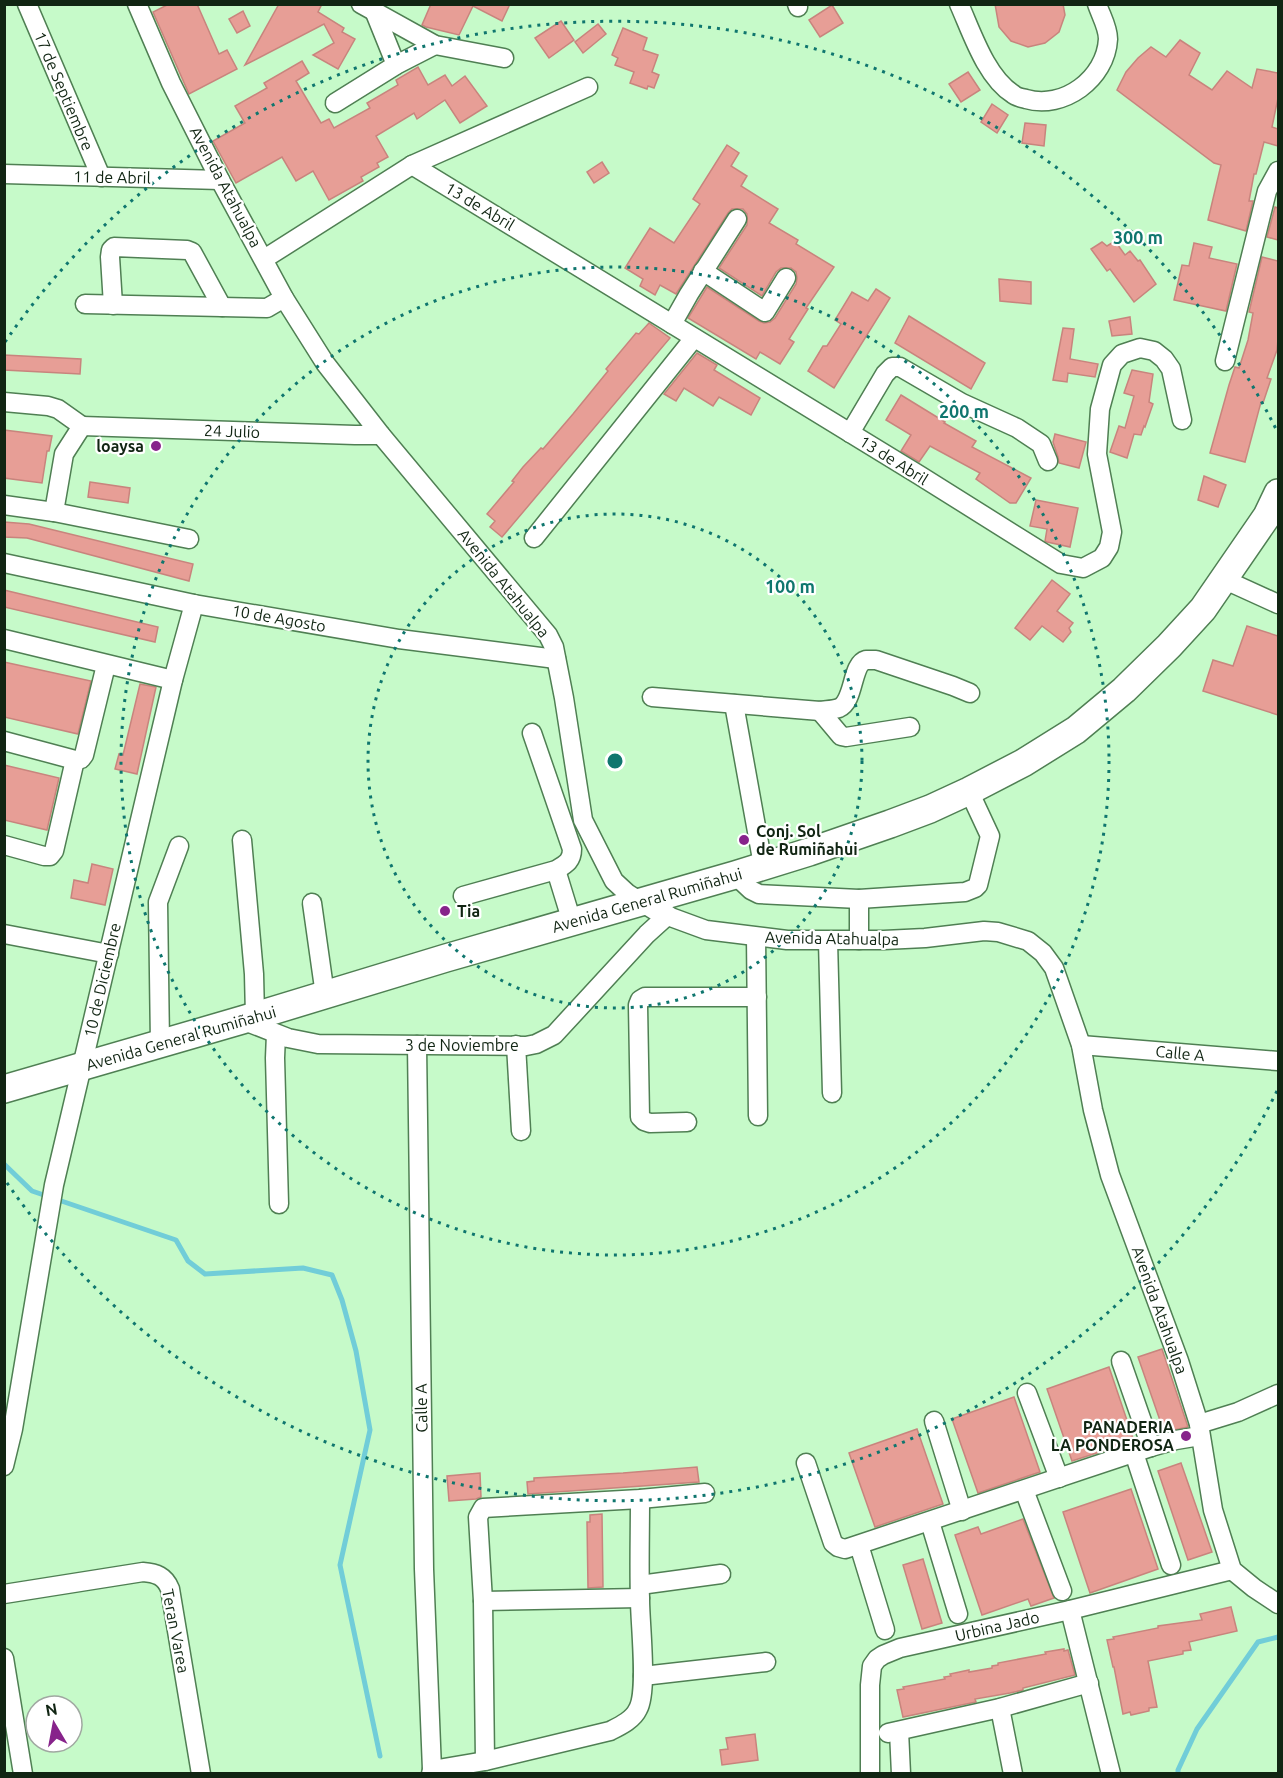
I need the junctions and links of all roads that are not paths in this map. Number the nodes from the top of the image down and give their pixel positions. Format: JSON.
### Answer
{"nodes":[{"id":1,"x":27,"y":4,"type":"edge"},
{"id":2,"x":137,"y":4,"type":"edge"},
{"id":3,"x":959,"y":4,"type":"edge"},
{"id":4,"x":1097,"y":4,"type":"edge"},
{"id":5,"x":368,"y":9,"type":"edge"},
{"id":6,"x":435,"y":45,"type":"junction"},
{"id":7,"x":504,"y":58,"type":"dead end"},
{"id":8,"x":396,"y":65,"type":"junction"},
{"id":9,"x":588,"y":87,"type":"dead end"},
{"id":10,"x":334,"y":103,"type":"dead end"},
{"id":11,"x":412,"y":165,"type":"junction"},
{"id":12,"x":1278,"y":171,"type":"edge"},
{"id":13,"x":4,"y":174,"type":"edge"},
{"id":14,"x":101,"y":177,"type":"junction"},
{"id":15,"x":220,"y":180,"type":"junction"},
{"id":16,"x":737,"y":219,"type":"dead end"},
{"id":17,"x":264,"y":259,"type":"junction"},
{"id":18,"x":703,"y":272,"type":"junction"},
{"id":19,"x":786,"y":278,"type":"dead end"},
{"id":20,"x":284,"y":298,"type":"junction"},
{"id":21,"x":85,"y":304,"type":"dead end"},
{"id":22,"x":113,"y":305,"type":"junction"},
{"id":23,"x":222,"y":307,"type":"junction"},
{"id":24,"x":672,"y":324,"type":"junction"},
{"id":25,"x":694,"y":338,"type":"junction"},
{"id":26,"x":1225,"y":361,"type":"dead end"},
{"id":27,"x":4,"y":402,"type":"edge"},
{"id":28,"x":1182,"y":420,"type":"dead end"},
{"id":29,"x":82,"y":426,"type":"junction"},
{"id":30,"x":850,"y":433,"type":"junction"},
{"id":31,"x":381,"y":435,"type":"junction"},
{"id":32,"x":1048,"y":461,"type":"dead end"},
{"id":33,"x":1278,"y":493,"type":"edge"},
{"id":34,"x":4,"y":505,"type":"edge"},
{"id":35,"x":54,"y":512,"type":"junction"},
{"id":36,"x":534,"y":538,"type":"dead end"},
{"id":37,"x":189,"y":539,"type":"dead end"},
{"id":38,"x":4,"y":562,"type":"edge"},
{"id":39,"x":1223,"y":579,"type":"junction"},
{"id":40,"x":194,"y":604,"type":"junction"},
{"id":41,"x":1278,"y":604,"type":"edge"},
{"id":42,"x":4,"y":639,"type":"edge"},
{"id":43,"x":556,"y":659,"type":"junction"},
{"id":44,"x":106,"y":665,"type":"junction"},
{"id":45,"x":173,"y":680,"type":"junction"},
{"id":46,"x":970,"y":693,"type":"dead end"},
{"id":47,"x":652,"y":697,"type":"dead end"},
{"id":48,"x":734,"y":704,"type":"junction"},
{"id":49,"x":820,"y":711,"type":"junction"},
{"id":50,"x":910,"y":727,"type":"dead end"},
{"id":51,"x":532,"y":733,"type":"dead end"},
{"id":52,"x":4,"y":741,"type":"edge"},
{"id":53,"x":75,"y":760,"type":"junction"},
{"id":54,"x":969,"y":791,"type":"junction"},
{"id":55,"x":242,"y":840,"type":"dead end"},
{"id":56,"x":4,"y":845,"type":"edge"},
{"id":57,"x":179,"y":846,"type":"dead end"},
{"id":58,"x":764,"y":865,"type":"junction"},
{"id":59,"x":556,"y":870,"type":"junction"},
{"id":60,"x":735,"y":875,"type":"junction"},
{"id":61,"x":463,"y":896,"type":"dead end"},
{"id":62,"x":859,"y":899,"type":"junction"},
{"id":63,"x":642,"y":902,"type":"junction"},
{"id":64,"x":312,"y":903,"type":"dead end"},
{"id":65,"x":668,"y":915,"type":"junction"},
{"id":66,"x":572,"y":922,"type":"junction"},
{"id":67,"x":4,"y":934,"type":"edge"},
{"id":68,"x":756,"y":937,"type":"junction"},
{"id":69,"x":859,"y":940,"type":"junction"},
{"id":70,"x":828,"y":941,"type":"junction"},
{"id":71,"x":108,"y":954,"type":"junction"},
{"id":72,"x":326,"y":995,"type":"junction"},
{"id":73,"x":757,"y":997,"type":"junction"},
{"id":74,"x":249,"y":1018,"type":"junction"},
{"id":75,"x":276,"y":1034,"type":"junction"},
{"id":76,"x":160,"y":1044,"type":"junction"},
{"id":77,"x":417,"y":1045,"type":"junction"},
{"id":78,"x":516,"y":1045,"type":"junction"},
{"id":79,"x":1081,"y":1045,"type":"junction"},
{"id":80,"x":1278,"y":1061,"type":"edge"},
{"id":81,"x":82,"y":1067,"type":"junction"},
{"id":82,"x":4,"y":1089,"type":"edge"},
{"id":83,"x":832,"y":1092,"type":"dead end"},
{"id":84,"x":758,"y":1116,"type":"dead end"},
{"id":85,"x":687,"y":1122,"type":"dead end"},
{"id":86,"x":521,"y":1131,"type":"dead end"},
{"id":87,"x":279,"y":1204,"type":"dead end"},
{"id":88,"x":1121,"y":1360,"type":"dead end"},
{"id":89,"x":1027,"y":1393,"type":"dead end"},
{"id":90,"x":1278,"y":1394,"type":"edge"},
{"id":91,"x":934,"y":1422,"type":"dead end"},
{"id":92,"x":9,"y":1430,"type":"edge"},
{"id":93,"x":1200,"y":1430,"type":"junction"},
{"id":94,"x":1143,"y":1450,"type":"junction"},
{"id":95,"x":806,"y":1463,"type":"dead end"},
{"id":96,"x":4,"y":1466,"type":"edge"},
{"id":97,"x":1059,"y":1478,"type":"junction"},
{"id":98,"x":1024,"y":1490,"type":"junction"},
{"id":99,"x":705,"y":1493,"type":"dead end"},
{"id":100,"x":640,"y":1499,"type":"junction"},
{"id":101,"x":962,"y":1511,"type":"junction"},
{"id":102,"x":930,"y":1522,"type":"junction"},
{"id":103,"x":860,"y":1545,"type":"junction"},
{"id":104,"x":1171,"y":1565,"type":"dead end"},
{"id":105,"x":1232,"y":1570,"type":"junction"},
{"id":106,"x":721,"y":1574,"type":"dead end"},
{"id":107,"x":640,"y":1591,"type":"junction"},
{"id":108,"x":1062,"y":1591,"type":"dead end"},
{"id":109,"x":4,"y":1594,"type":"edge"},
{"id":110,"x":483,"y":1601,"type":"junction"},
{"id":111,"x":1278,"y":1604,"type":"edge"},
{"id":112,"x":1070,"y":1610,"type":"junction"},
{"id":113,"x":958,"y":1614,"type":"dead end"},
{"id":114,"x":885,"y":1630,"type":"dead end"},
{"id":115,"x":766,"y":1662,"type":"dead end"},
{"id":116,"x":5,"y":1667,"type":"edge"},
{"id":117,"x":643,"y":1676,"type":"junction"},
{"id":118,"x":1089,"y":1683,"type":"junction"},
{"id":119,"x":1000,"y":1708,"type":"junction"},
{"id":120,"x":485,"y":1761,"type":"junction"},
{"id":121,"x":438,"y":1770,"type":"edge"},
{"id":122,"x":23,"y":1773,"type":"edge"},
{"id":123,"x":201,"y":1773,"type":"edge"},
{"id":124,"x":870,"y":1773,"type":"edge"},
{"id":125,"x":901,"y":1773,"type":"edge"},
{"id":126,"x":1013,"y":1773,"type":"edge"},
{"id":127,"x":1112,"y":1773,"type":"edge"}],
"edges":[{"from":1,"to":14,"type":"street","name":"17 de Septiembre"},
{"from":2,"to":15,"type":"street","name":"Avenida Atahualpa"},
{"from":3,"to":4,"type":"street"},
{"from":5,"to":6,"type":"street"},
{"from":5,"to":8,"type":"street"},
{"from":6,"to":7,"type":"street"},
{"from":6,"to":8,"type":"street"},
{"from":8,"to":10,"type":"street"},
{"from":9,"to":11,"type":"street"},
{"from":11,"to":17,"type":"street"},
{"from":11,"to":24,"type":"street","name":"13 de Abril"},
{"from":12,"to":26,"type":"street"},
{"from":13,"to":14,"type":"street","name":"11 de Abril"},
{"from":14,"to":15,"type":"street","name":"11 de Abril"},
{"from":15,"to":17,"type":"street","name":"Avenida Atahualpa"},
{"from":16,"to":18,"type":"street"},
{"from":17,"to":20,"type":"street","name":"Avenida Atahualpa"},
{"from":18,"to":19,"type":"street"},
{"from":18,"to":24,"type":"street"},
{"from":20,"to":23,"type":"street"},
{"from":20,"to":31,"type":"street","name":"Avenida Atahualpa"},
{"from":21,"to":22,"type":"street"},
{"from":22,"to":23,"type":"street"},
{"from":22,"to":23,"type":"street"},
{"from":24,"to":25,"type":"street","name":"13 de Abril"},
{"from":25,"to":30,"type":"street","name":"13 de Abril"},
{"from":25,"to":36,"type":"street"},
{"from":27,"to":29,"type":"street"},
{"from":28,"to":30,"type":"street","name":"13 de Abril"},
{"from":29,"to":31,"type":"street","name":"24 Julio"},
{"from":29,"to":35,"type":"street"},
{"from":30,"to":32,"type":"street"},
{"from":31,"to":43,"type":"street","name":"Avenida Atahualpa"},
{"from":33,"to":39,"type":"highway","name":"Avenida General Rumiñahui"},
{"from":34,"to":35,"type":"street"},
{"from":35,"to":37,"type":"street"},
{"from":38,"to":40,"type":"street","name":"10 de Agosto"},
{"from":39,"to":41,"type":"street"},
{"from":39,"to":54,"type":"highway","name":"Avenida General Rumiñahui"},
{"from":40,"to":43,"type":"street","name":"10 de Agosto"},
{"from":40,"to":45,"type":"street","name":"10 de Diciembre"},
{"from":42,"to":44,"type":"street"},
{"from":43,"to":63,"type":"street","name":"Avenida Atahualpa"},
{"from":44,"to":45,"type":"street"},
{"from":44,"to":53,"type":"street"},
{"from":45,"to":71,"type":"street","name":"10 de Diciembre"},
{"from":46,"to":49,"type":"street"},
{"from":47,"to":48,"type":"street"},
{"from":48,"to":49,"type":"street"},
{"from":48,"to":58,"type":"street"},
{"from":49,"to":50,"type":"street"},
{"from":51,"to":59,"type":"street"},
{"from":52,"to":53,"type":"street"},
{"from":53,"to":56,"type":"street"},
{"from":54,"to":58,"type":"highway","name":"Avenida General Rumiñahui"},
{"from":54,"to":62,"type":"street"},
{"from":55,"to":74,"type":"street"},
{"from":57,"to":76,"type":"street"},
{"from":58,"to":60,"type":"highway","name":"Avenida General Rumiñahui"},
{"from":59,"to":61,"type":"street"},
{"from":59,"to":66,"type":"street"},
{"from":60,"to":62,"type":"street"},
{"from":60,"to":63,"type":"highway","name":"Avenida General Rumiñahui"},
{"from":62,"to":69,"type":"street"},
{"from":63,"to":65,"type":"street","name":"Avenida Atahualpa"},
{"from":63,"to":66,"type":"highway","name":"Avenida General Rumiñahui"},
{"from":64,"to":72,"type":"street"},
{"from":65,"to":68,"type":"street","name":"Avenida Atahualpa"},
{"from":65,"to":78,"type":"street","name":"3 de Noviembre"},
{"from":66,"to":72,"type":"highway","name":"Avenida General Rumiñahui"},
{"from":67,"to":71,"type":"street"},
{"from":68,"to":70,"type":"street","name":"Avenida Atahualpa"},
{"from":68,"to":73,"type":"street"},
{"from":69,"to":70,"type":"street","name":"Avenida Atahualpa"},
{"from":69,"to":79,"type":"street","name":"Avenida Atahualpa"},
{"from":70,"to":83,"type":"street"},
{"from":71,"to":81,"type":"street","name":"10 de Diciembre"},
{"from":72,"to":74,"type":"highway","name":"Avenida General Rumiñahui"},
{"from":73,"to":84,"type":"street"},
{"from":73,"to":85,"type":"street"},
{"from":74,"to":75,"type":"street","name":"3 de Noviembre"},
{"from":74,"to":76,"type":"highway","name":"Avenida General Rumiñahui"},
{"from":75,"to":77,"type":"street","name":"3 de Noviembre"},
{"from":75,"to":87,"type":"street"},
{"from":76,"to":81,"type":"highway","name":"Avenida General Rumiñahui"},
{"from":77,"to":78,"type":"street","name":"3 de Noviembre"},
{"from":77,"to":121,"type":"street","name":"Calle A"},
{"from":78,"to":86,"type":"street"},
{"from":79,"to":80,"type":"street","name":"Calle A"},
{"from":79,"to":93,"type":"street","name":"Avenida Atahualpa"},
{"from":81,"to":82,"type":"highway","name":"Avenida General Rumiñahui"},
{"from":81,"to":92,"type":"street","name":"10 de Diciembre"},
{"from":88,"to":94,"type":"street"},
{"from":89,"to":97,"type":"street"},
{"from":90,"to":93,"type":"street"},
{"from":91,"to":101,"type":"street"},
{"from":92,"to":96,"type":"street","name":"10 de Diciembre"},
{"from":93,"to":94,"type":"street"},
{"from":93,"to":105,"type":"street","name":"Avenida Atahualpa"},
{"from":94,"to":97,"type":"street"},
{"from":94,"to":104,"type":"street"},
{"from":95,"to":103,"type":"street"},
{"from":97,"to":98,"type":"street"},
{"from":98,"to":101,"type":"street"},
{"from":98,"to":108,"type":"street"},
{"from":99,"to":100,"type":"street"},
{"from":100,"to":107,"type":"street"},
{"from":100,"to":110,"type":"street"},
{"from":101,"to":102,"type":"street"},
{"from":102,"to":103,"type":"street"},
{"from":102,"to":113,"type":"street"},
{"from":103,"to":114,"type":"street"},
{"from":105,"to":111,"type":"street"},
{"from":105,"to":112,"type":"street","name":"Urbina Jado"},
{"from":106,"to":107,"type":"street"},
{"from":107,"to":110,"type":"street"},
{"from":107,"to":117,"type":"street"},
{"from":109,"to":123,"type":"street","name":"Teran Varea"},
{"from":110,"to":120,"type":"street"},
{"from":112,"to":118,"type":"street"},
{"from":112,"to":124,"type":"street","name":"Urbina Jado"},
{"from":115,"to":117,"type":"street"},
{"from":116,"to":122,"type":"street"},
{"from":117,"to":120,"type":"street"},
{"from":118,"to":119,"type":"street"},
{"from":118,"to":127,"type":"street"},
{"from":119,"to":125,"type":"street"},
{"from":119,"to":126,"type":"street"},
{"from":120,"to":121,"type":"street"}]}
